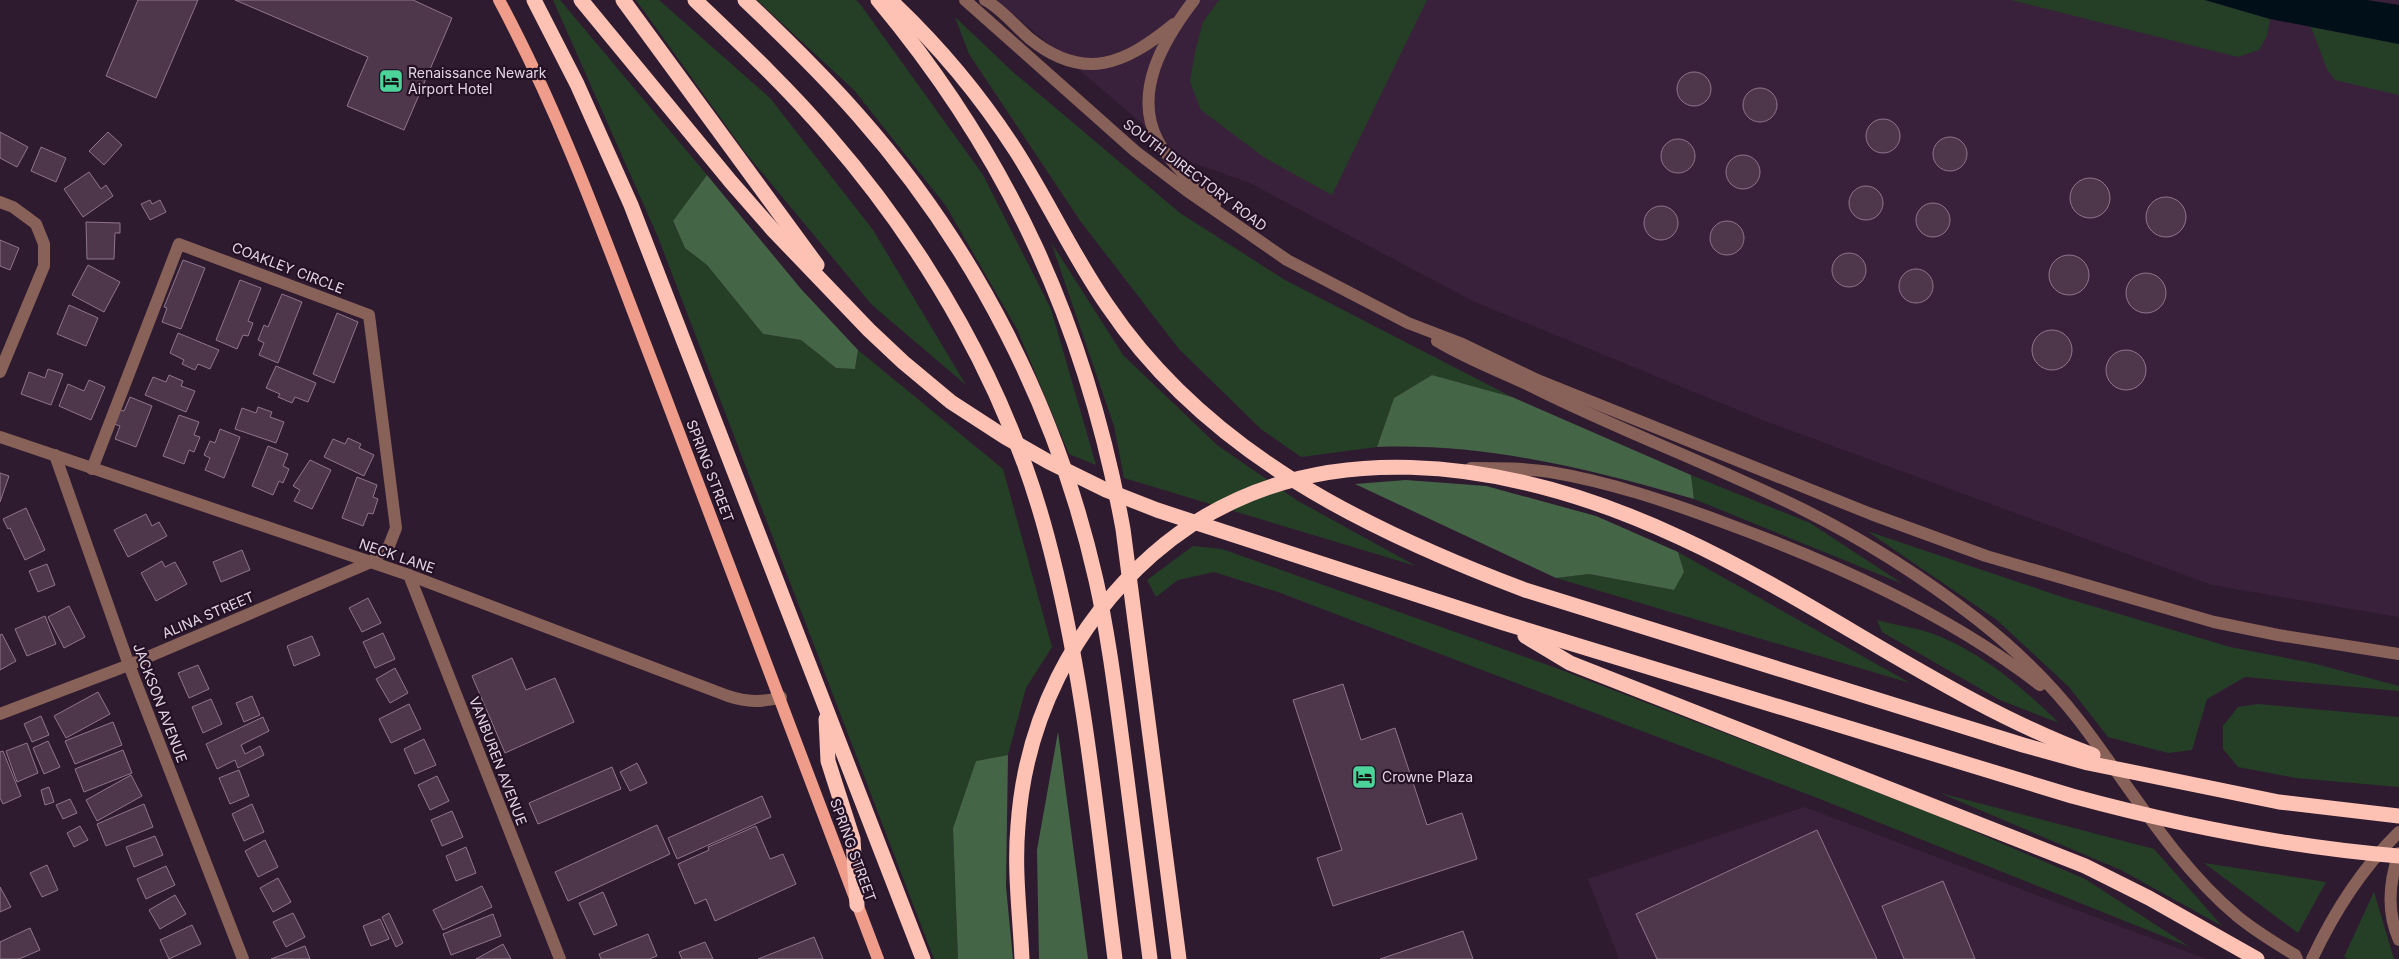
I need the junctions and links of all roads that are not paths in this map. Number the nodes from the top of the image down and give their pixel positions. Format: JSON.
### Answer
{"nodes":[{"id":1,"x":499,"y":0,"type":"edge"},
{"id":2,"x":534,"y":0,"type":"edge"},
{"id":3,"x":581,"y":0,"type":"edge"},
{"id":4,"x":622,"y":0,"type":"edge"},
{"id":5,"x":695,"y":0,"type":"edge"},
{"id":6,"x":745,"y":0,"type":"edge"},
{"id":7,"x":878,"y":0,"type":"edge"},
{"id":8,"x":890,"y":0,"type":"edge"},
{"id":9,"x":965,"y":0,"type":"edge"},
{"id":10,"x":985,"y":0,"type":"edge"},
{"id":11,"x":1194,"y":0,"type":"edge"},
{"id":12,"x":1178,"y":21,"type":"junction"},
{"id":13,"x":0,"y":202,"type":"edge"},
{"id":14,"x":1236,"y":226,"type":"junction"},
{"id":15,"x":850,"y":310,"type":"junction"},
{"id":16,"x":1408,"y":323,"type":"junction"},
{"id":17,"x":0,"y":372,"type":"edge"},
{"id":18,"x":0,"y":437,"type":"edge"},
{"id":19,"x":55,"y":455,"type":"junction"},
{"id":20,"x":1438,"y":468,"type":"junction"},
{"id":21,"x":92,"y":469,"type":"junction"},
{"id":22,"x":371,"y":562,"type":"junction"},
{"id":23,"x":409,"y":575,"type":"junction"},
{"id":24,"x":1504,"y":624,"type":"junction"},
{"id":25,"x":2399,"y":654,"type":"edge"},
{"id":26,"x":129,"y":665,"type":"junction"},
{"id":27,"x":781,"y":697,"type":"junction"},
{"id":28,"x":826,"y":708,"type":"junction"},
{"id":29,"x":0,"y":714,"type":"edge"},
{"id":30,"x":2078,"y":719,"type":"junction"},
{"id":31,"x":2166,"y":780,"type":"junction"},
{"id":32,"x":2399,"y":816,"type":"edge"},
{"id":33,"x":2399,"y":832,"type":"edge"},
{"id":34,"x":2399,"y":855,"type":"edge"},
{"id":35,"x":857,"y":905,"type":"junction"},
{"id":36,"x":2399,"y":940,"type":"edge"},
{"id":37,"x":243,"y":959,"type":"edge"},
{"id":38,"x":560,"y":959,"type":"edge"},
{"id":39,"x":878,"y":959,"type":"edge"},
{"id":40,"x":923,"y":959,"type":"edge"},
{"id":41,"x":1022,"y":959,"type":"edge"},
{"id":42,"x":1115,"y":959,"type":"edge"},
{"id":43,"x":1150,"y":959,"type":"edge"},
{"id":44,"x":1179,"y":959,"type":"edge"},
{"id":45,"x":2257,"y":959,"type":"edge"},
{"id":46,"x":2297,"y":959,"type":"edge"},
{"id":47,"x":2312,"y":959,"type":"edge"}],
"edges":[{"from":1,"to":27,"type":"main road","name":"SPRING STREET"},
{"from":2,"to":28,"type":"highway"},
{"from":3,"to":15,"type":"highway"},
{"from":4,"to":15,"type":"highway"},
{"from":5,"to":42,"type":"highway"},
{"from":6,"to":43,"type":"highway"},
{"from":7,"to":44,"type":"highway"},
{"from":8,"to":31,"type":"highway"},
{"from":9,"to":14,"type":"street","name":"SOUTH DIRECTORY ROAD"},
{"from":10,"to":12,"type":"street"},
{"from":11,"to":12,"type":"street"},
{"from":12,"to":14,"type":"street"},
{"from":13,"to":17,"type":"street"},
{"from":14,"to":16,"type":"street","name":"SOUTH DIRECTORY ROAD"},
{"from":15,"to":24,"type":"highway"},
{"from":16,"to":25,"type":"street"},
{"from":16,"to":30,"type":"street"},
{"from":18,"to":19,"type":"street","name":"NECK LANE"},
{"from":19,"to":21,"type":"street","name":"NECK LANE"},
{"from":19,"to":26,"type":"street","name":"JACKSON AVENUE"},
{"from":20,"to":30,"type":"street"},
{"from":20,"to":31,"type":"highway"},
{"from":20,"to":41,"type":"highway"},
{"from":21,"to":22,"type":"street","name":"NECK LANE"},
{"from":21,"to":22,"type":"street","name":"COAKLEY CIRCLE"},
{"from":22,"to":23,"type":"street","name":"NECK LANE"},
{"from":22,"to":26,"type":"street","name":"ALINA STREET"},
{"from":23,"to":27,"type":"street","name":"NECK LANE"},
{"from":23,"to":38,"type":"street","name":"VANBUREN AVENUE"},
{"from":24,"to":34,"type":"highway"},
{"from":24,"to":45,"type":"highway"},
{"from":26,"to":29,"type":"street","name":"ALINA STREET"},
{"from":26,"to":37,"type":"street","name":"JACKSON AVENUE"},
{"from":27,"to":35,"type":"main road","name":"SPRING STREET"},
{"from":28,"to":35,"type":"highway"},
{"from":28,"to":40,"type":"highway"},
{"from":30,"to":46,"type":"street"},
{"from":31,"to":32,"type":"highway"},
{"from":33,"to":47,"type":"street"},
{"from":34,"to":36,"type":"street"},
{"from":35,"to":39,"type":"main road","name":"SPRING STREET"}]}
